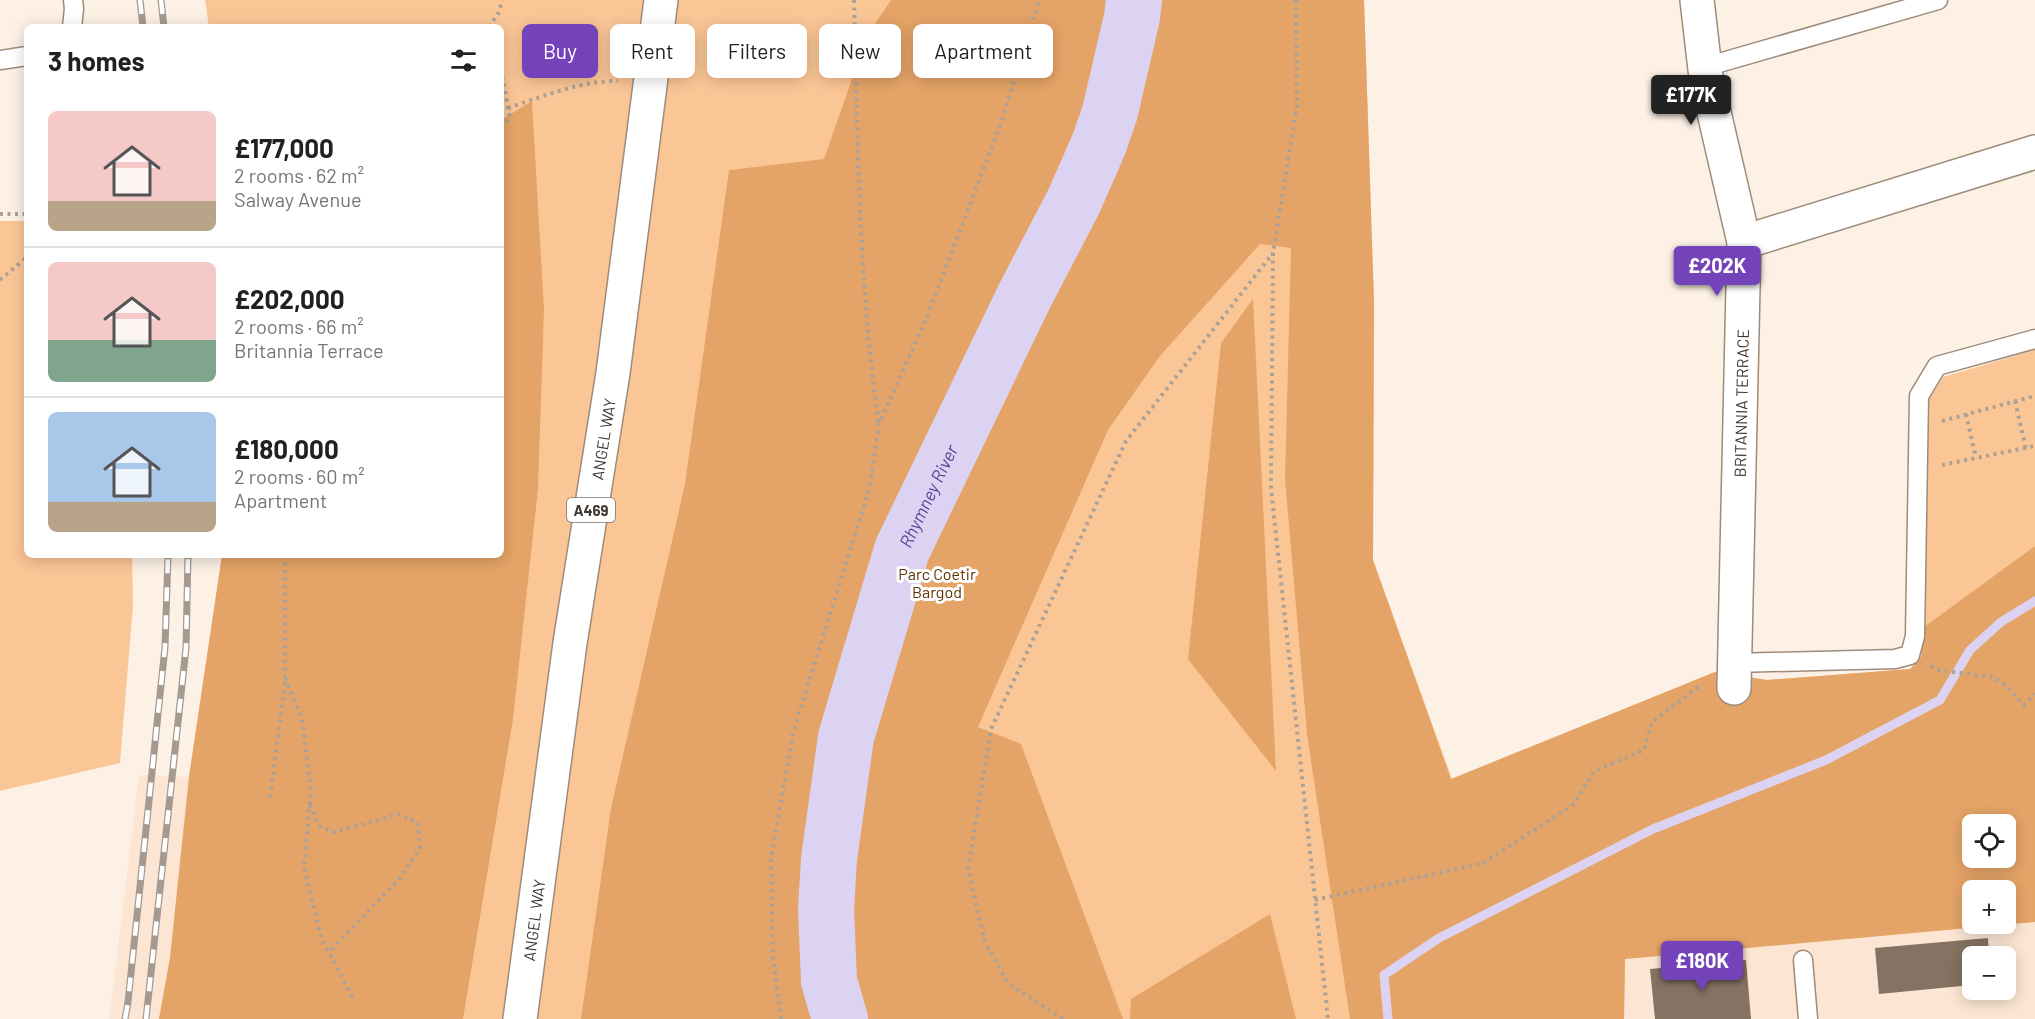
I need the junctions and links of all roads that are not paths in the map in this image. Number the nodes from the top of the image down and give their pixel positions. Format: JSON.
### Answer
{"nodes":[{"id":1,"x":73,"y":0,"type":"edge"},
{"id":2,"x":661,"y":0,"type":"edge"},
{"id":3,"x":1697,"y":0,"type":"edge"},
{"id":4,"x":1938,"y":0,"type":"edge"},
{"id":5,"x":72,"y":24,"type":"edge"},
{"id":6,"x":24,"y":56,"type":"edge"},
{"id":7,"x":0,"y":60,"type":"edge"},
{"id":8,"x":1705,"y":67,"type":"junction"},
{"id":9,"x":2035,"y":152,"type":"edge"},
{"id":10,"x":1744,"y":242,"type":"junction"},
{"id":11,"x":2035,"y":339,"type":"edge"},
{"id":12,"x":1726,"y":676,"type":"joint"},
{"id":13,"x":1803,"y":960,"type":"dead end"},
{"id":14,"x":520,"y":1019,"type":"edge"},
{"id":15,"x":1809,"y":1019,"type":"edge"}],
"edges":[{"from":1,"to":5,"type":"lane"},
{"from":2,"to":14,"type":"main road","name":"ANGEL WAY","number":"A469"},
{"from":3,"to":8,"type":"main road","name":"BRITANNIA TERRACE"},
{"from":4,"to":8,"type":"lane"},
{"from":6,"to":7,"type":"lane"},
{"from":8,"to":10,"type":"main road","name":"BRITANNIA TERRACE"},
{"from":9,"to":10,"type":"main road"},
{"from":10,"to":12,"type":"main road","name":"BRITANNIA TERRACE"},
{"from":11,"to":12,"type":"lane"},
{"from":13,"to":15,"type":"lane"}]}
